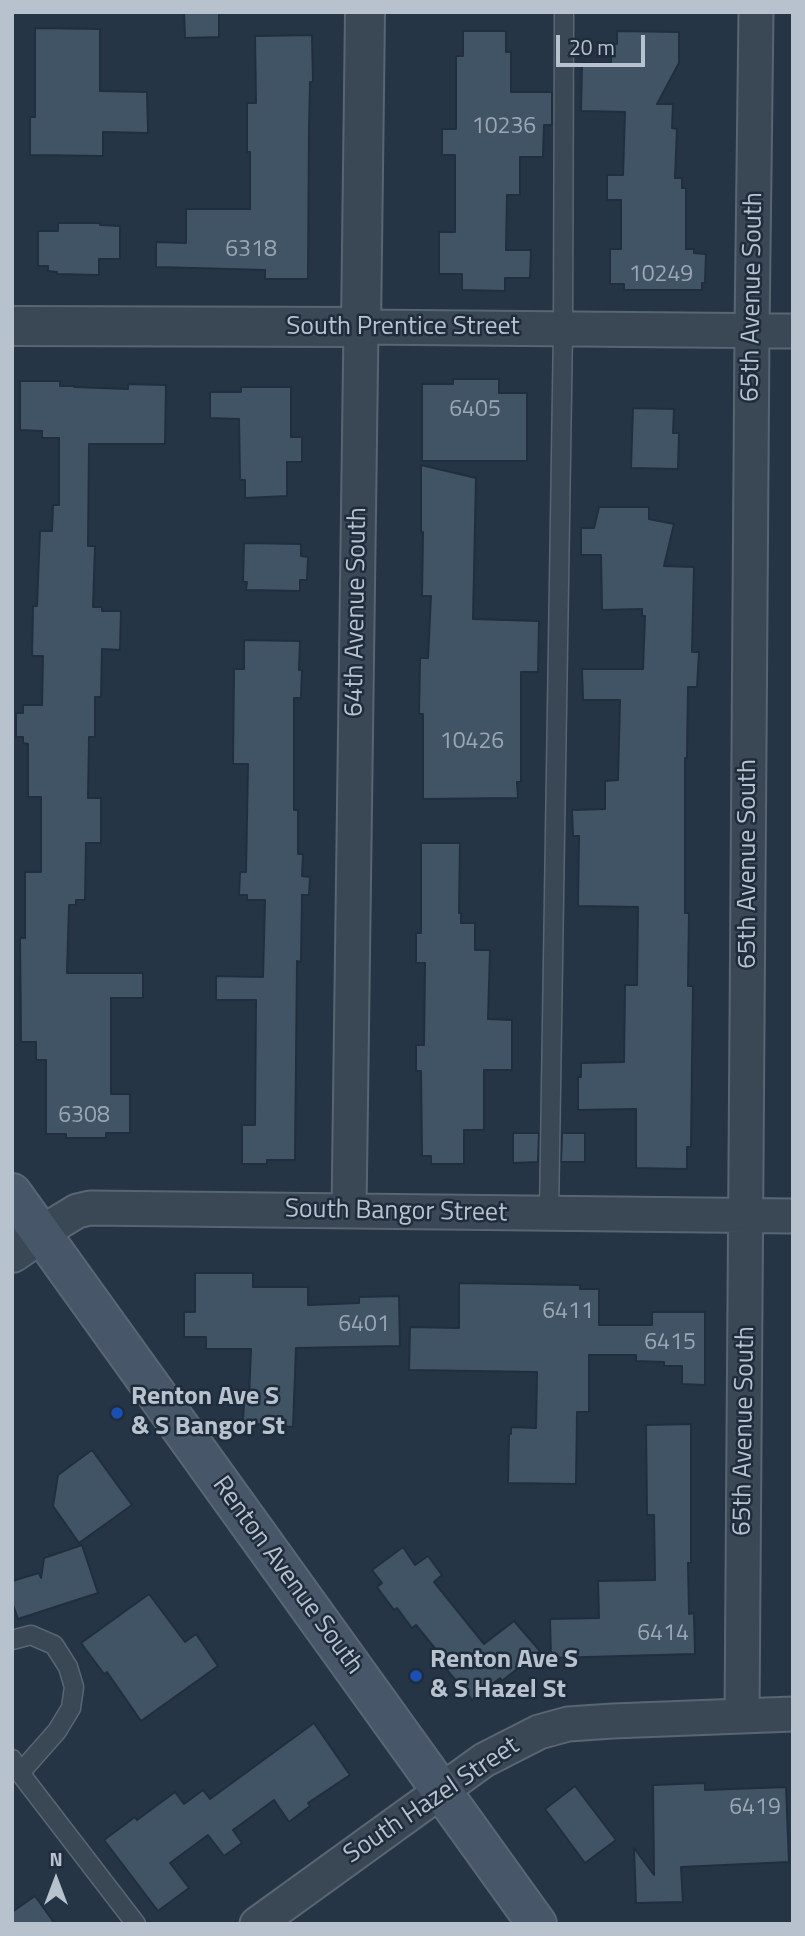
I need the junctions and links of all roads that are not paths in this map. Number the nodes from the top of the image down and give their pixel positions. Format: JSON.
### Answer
{"nodes":[{"id":1,"x":365,"y":12,"type":"edge"},
{"id":2,"x":564,"y":12,"type":"edge"},
{"id":3,"x":756,"y":12,"type":"edge"},
{"id":4,"x":12,"y":326,"type":"edge"},
{"id":5,"x":361,"y":327,"type":"junction"},
{"id":6,"x":563,"y":329,"type":"junction"},
{"id":7,"x":752,"y":330,"type":"junction"},
{"id":8,"x":793,"y":331,"type":"edge"},
{"id":9,"x":12,"y":1193,"type":"edge"},
{"id":10,"x":349,"y":1211,"type":"junction"},
{"id":11,"x":549,"y":1213,"type":"junction"},
{"id":12,"x":747,"y":1215,"type":"junction"},
{"id":13,"x":793,"y":1216,"type":"edge"},
{"id":14,"x":26,"y":1243,"type":"edge"},
{"id":15,"x":12,"y":1640,"type":"edge"},
{"id":16,"x":793,"y":1714,"type":"edge"},
{"id":17,"x":742,"y":1716,"type":"junction"},
{"id":18,"x":16,"y":1766,"type":"edge"},
{"id":19,"x":441,"y":1791,"type":"junction"},
{"id":20,"x":136,"y":1924,"type":"edge"},
{"id":21,"x":257,"y":1924,"type":"edge"},
{"id":22,"x":537,"y":1924,"type":"edge"}],
"edges":[{"from":1,"to":5,"type":"street","name":"64th Avenue South"},
{"from":2,"to":6,"type":"lane"},
{"from":3,"to":7,"type":"street","name":"65th Avenue South"},
{"from":4,"to":5,"type":"street","name":"South Prentice Street"},
{"from":5,"to":6,"type":"street","name":"South Prentice Street"},
{"from":5,"to":10,"type":"street","name":"64th Avenue South"},
{"from":6,"to":7,"type":"street","name":"South Prentice Street"},
{"from":6,"to":11,"type":"lane"},
{"from":7,"to":8,"type":"street","name":"South Prentice Street"},
{"from":7,"to":12,"type":"street","name":"65th Avenue South"},
{"from":9,"to":14,"type":"main road","name":"Renton Avenue South"},
{"from":10,"to":11,"type":"street","name":"South Bangor Street"},
{"from":10,"to":14,"type":"street","name":"South Bangor Street"},
{"from":11,"to":12,"type":"street","name":"South Bangor Street"},
{"from":12,"to":13,"type":"street","name":"South Bangor Street"},
{"from":12,"to":17,"type":"street","name":"65th Avenue South"},
{"from":14,"to":19,"type":"main road","name":"Renton Avenue South"},
{"from":15,"to":18,"type":"lane"},
{"from":16,"to":17,"type":"street","name":"South Hazel Street"},
{"from":17,"to":19,"type":"street","name":"South Hazel Street"},
{"from":18,"to":20,"type":"lane"},
{"from":19,"to":21,"type":"street","name":"South Hazel Street"},
{"from":19,"to":22,"type":"main road","name":"Renton Avenue South"}]}
